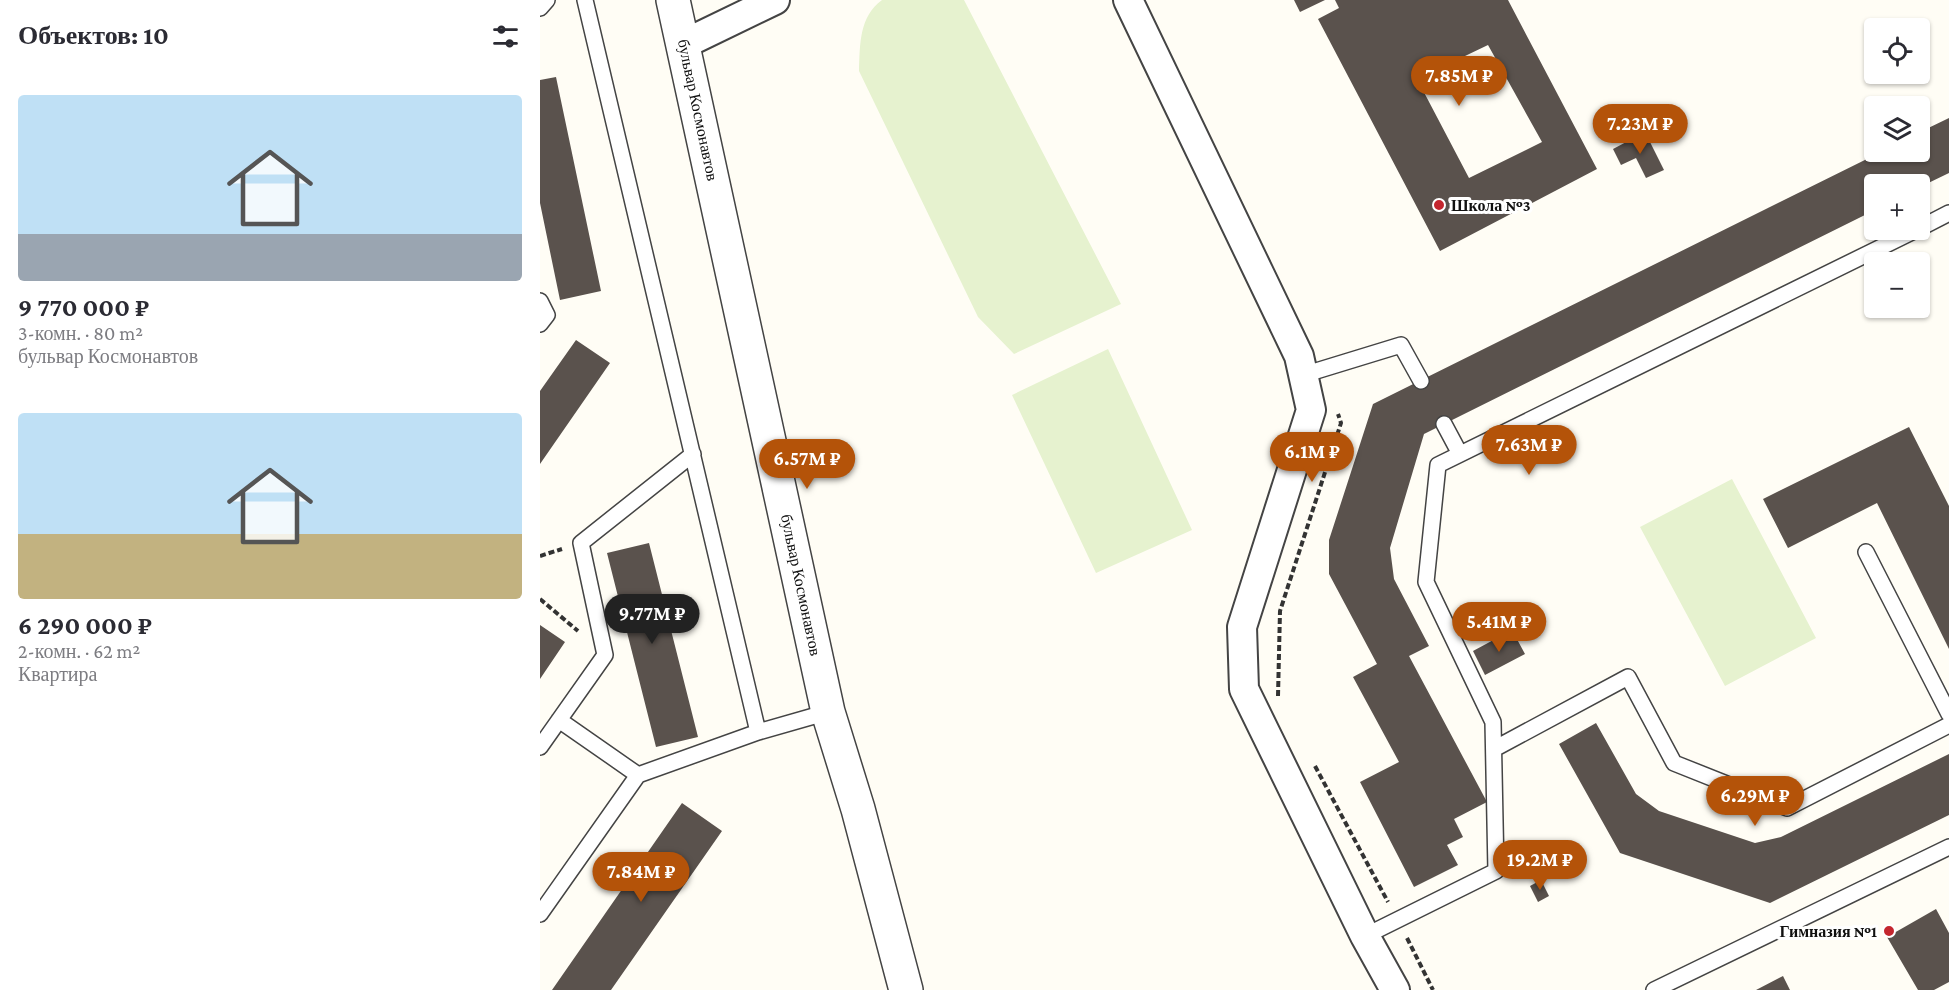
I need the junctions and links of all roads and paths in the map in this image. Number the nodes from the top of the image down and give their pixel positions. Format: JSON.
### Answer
{"nodes":[{"id":1,"x":547,"y":0,"type":"edge"},
{"id":2,"x":585,"y":0,"type":"edge"},
{"id":3,"x":673,"y":0,"type":"edge"},
{"id":4,"x":776,"y":0,"type":"edge"},
{"id":5,"x":1128,"y":0,"type":"edge"},
{"id":6,"x":540,"y":8,"type":"edge"},
{"id":7,"x":684,"y":44,"type":"junction"},
{"id":8,"x":1949,"y":213,"type":"edge"},
{"id":9,"x":1930,"y":223,"type":"edge"},
{"id":10,"x":1896,"y":240,"type":"edge"},
{"id":11,"x":540,"y":301,"type":"edge"},
{"id":12,"x":540,"y":324,"type":"edge"},
{"id":13,"x":1303,"y":375,"type":"junction"},
{"id":14,"x":1421,"y":381,"type":"dead end"},
{"id":15,"x":1341,"y":423,"type":"dead end"},
{"id":16,"x":1444,"y":424,"type":"dead end"},
{"id":17,"x":693,"y":454,"type":"junction"},
{"id":18,"x":1460,"y":454,"type":"junction"},
{"id":19,"x":1866,"y":552,"type":"dead end"},
{"id":20,"x":540,"y":598,"type":"edge"},
{"id":21,"x":605,"y":655,"type":"junction"},
{"id":22,"x":1278,"y":698,"type":"dead end"},
{"id":23,"x":828,"y":712,"type":"junction"},
{"id":24,"x":1949,"y":714,"type":"edge"},
{"id":25,"x":559,"y":720,"type":"junction"},
{"id":26,"x":1949,"y":725,"type":"edge"},
{"id":27,"x":758,"y":732,"type":"junction"},
{"id":28,"x":540,"y":747,"type":"edge"},
{"id":29,"x":1494,"y":749,"type":"junction"},
{"id":30,"x":1311,"y":759,"type":"dead end"},
{"id":31,"x":638,"y":775,"type":"junction"},
{"id":32,"x":1949,"y":847,"type":"edge"},
{"id":33,"x":540,"y":914,"type":"edge"},
{"id":34,"x":1398,"y":920,"type":"junction"},
{"id":35,"x":1365,"y":936,"type":"junction"},
{"id":36,"x":906,"y":990,"type":"edge"},
{"id":37,"x":1395,"y":990,"type":"edge"},
{"id":38,"x":1433,"y":990,"type":"edge"},
{"id":39,"x":1654,"y":990,"type":"edge"}],
"edges":[{"from":1,"to":6,"type":"lane"},
{"from":2,"to":17,"type":"lane"},
{"from":3,"to":7,"type":"street","name":"бульвар Космонавтов"},
{"from":4,"to":7,"type":"street"},
{"from":5,"to":13,"type":"street"},
{"from":7,"to":23,"type":"street","name":"бульвар Космонавтов"},
{"from":8,"to":9,"type":"lane"},
{"from":10,"to":18,"type":"lane"},
{"from":11,"to":12,"type":"lane"},
{"from":13,"to":14,"type":"lane"},
{"from":13,"to":35,"type":"street"},
{"from":15,"to":22,"type":"path"},
{"from":16,"to":18,"type":"lane"},
{"from":17,"to":21,"type":"lane"},
{"from":17,"to":27,"type":"lane"},
{"from":18,"to":29,"type":"lane"},
{"from":19,"to":24,"type":"lane"},
{"from":20,"to":21,"type":"path"},
{"from":21,"to":25,"type":"lane"},
{"from":23,"to":27,"type":"lane"},
{"from":23,"to":36,"type":"street","name":"бульвар Космонавтов"},
{"from":25,"to":28,"type":"lane"},
{"from":25,"to":31,"type":"lane"},
{"from":26,"to":29,"type":"lane"},
{"from":27,"to":31,"type":"lane"},
{"from":29,"to":34,"type":"lane"},
{"from":30,"to":34,"type":"path"},
{"from":31,"to":33,"type":"lane"},
{"from":32,"to":39,"type":"lane"},
{"from":34,"to":35,"type":"lane"},
{"from":34,"to":38,"type":"path"},
{"from":35,"to":37,"type":"street"}]}
